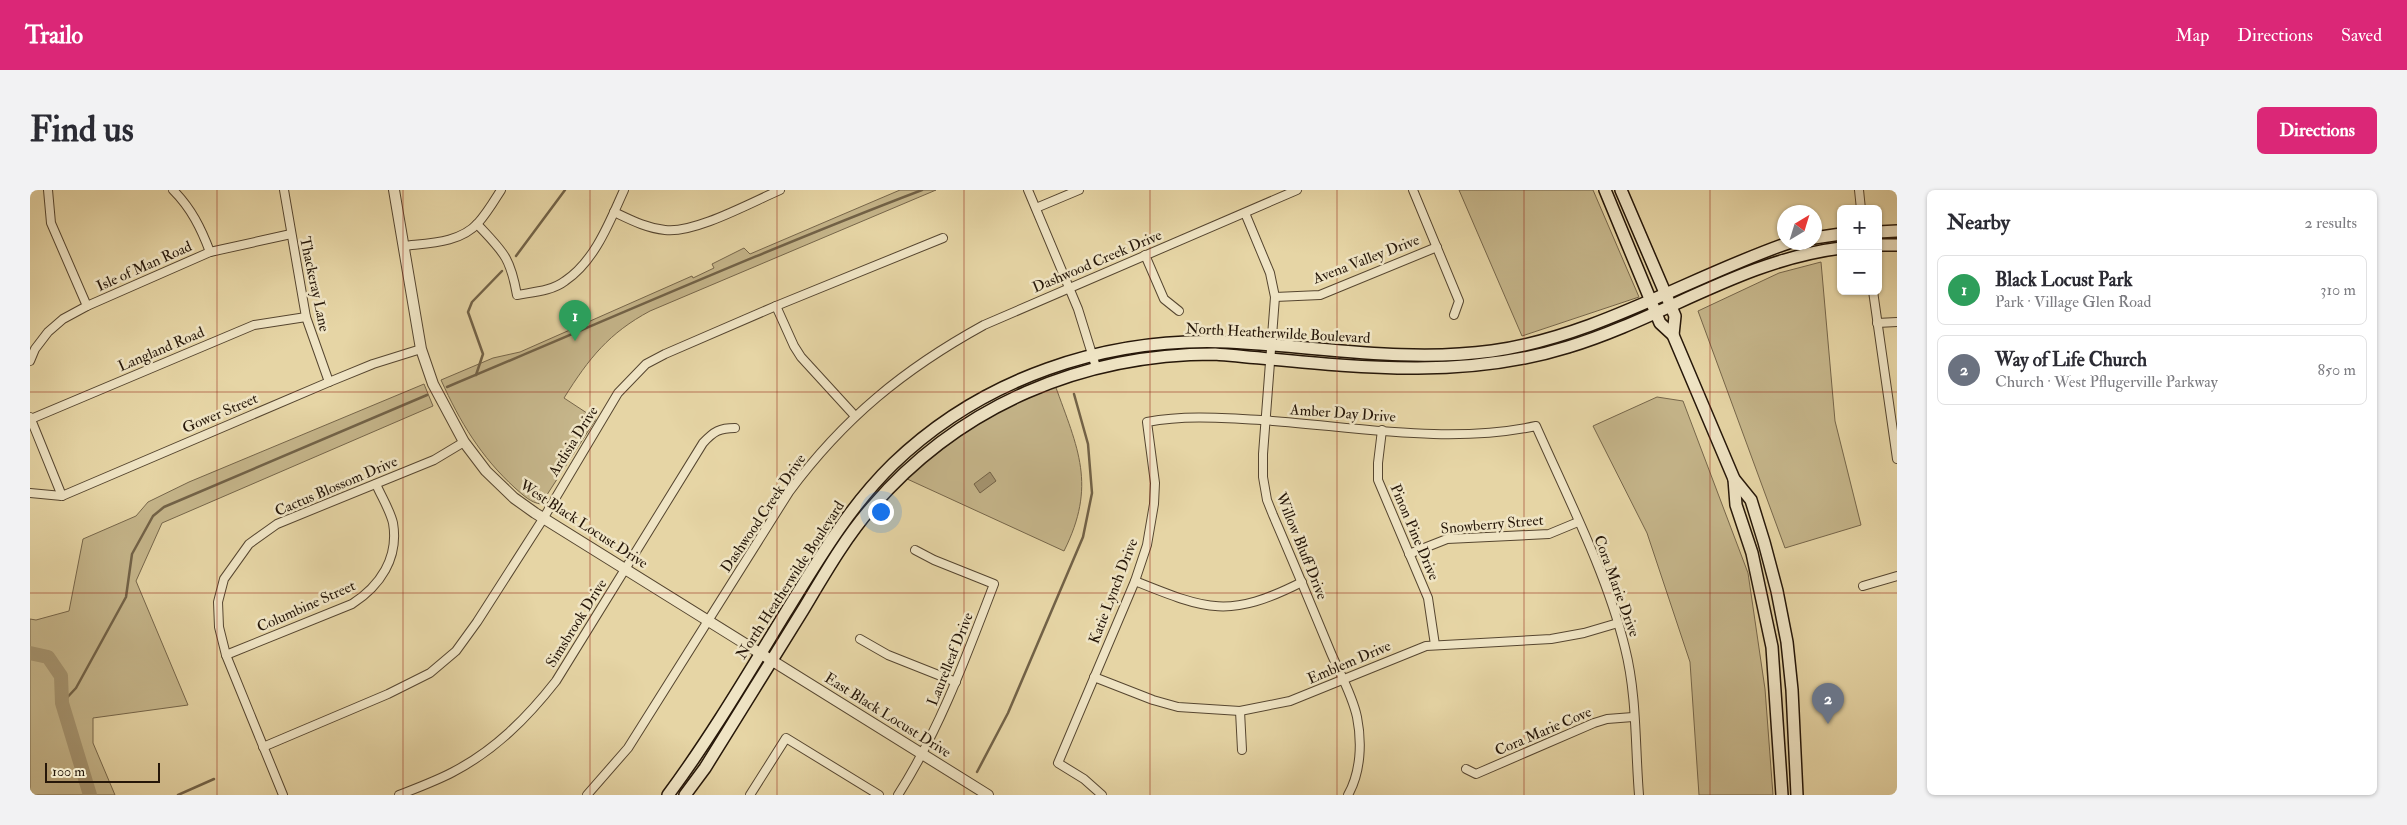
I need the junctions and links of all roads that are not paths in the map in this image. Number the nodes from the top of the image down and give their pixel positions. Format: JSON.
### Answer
{"nodes":[{"id":1,"x":48,"y":190,"type":"edge"},
{"id":2,"x":173,"y":190,"type":"edge"},
{"id":3,"x":284,"y":190,"type":"edge"},
{"id":4,"x":394,"y":190,"type":"edge"},
{"id":5,"x":501,"y":190,"type":"edge"},
{"id":6,"x":624,"y":190,"type":"edge"},
{"id":7,"x":780,"y":190,"type":"edge"},
{"id":8,"x":1028,"y":190,"type":"edge"},
{"id":9,"x":1079,"y":190,"type":"edge"},
{"id":10,"x":1298,"y":190,"type":"edge"},
{"id":11,"x":1413,"y":190,"type":"edge"},
{"id":12,"x":1605,"y":190,"type":"edge"},
{"id":13,"x":1621,"y":190,"type":"edge"},
{"id":14,"x":1859,"y":190,"type":"edge"},
{"id":15,"x":1861,"y":205,"type":"edge"},
{"id":16,"x":1036,"y":208,"type":"junction"},
{"id":17,"x":614,"y":212,"type":"junction"},
{"id":18,"x":1245,"y":213,"type":"junction"},
{"id":19,"x":478,"y":224,"type":"junction"},
{"id":20,"x":1897,"y":231,"type":"edge"},
{"id":21,"x":1882,"y":232,"type":"edge"},
{"id":22,"x":291,"y":234,"type":"junction"},
{"id":23,"x":1837,"y":235,"type":"edge"},
{"id":24,"x":1822,"y":237,"type":"edge"},
{"id":25,"x":943,"y":238,"type":"dead end"},
{"id":26,"x":1882,"y":245,"type":"edge"},
{"id":27,"x":1897,"y":245,"type":"edge"},
{"id":28,"x":404,"y":246,"type":"junction"},
{"id":29,"x":1437,"y":247,"type":"junction"},
{"id":30,"x":1777,"y":247,"type":"edge"},
{"id":31,"x":1837,"y":249,"type":"edge"},
{"id":32,"x":1786,"y":250,"type":"edge"},
{"id":33,"x":210,"y":252,"type":"junction"},
{"id":34,"x":1145,"y":255,"type":"junction"},
{"id":35,"x":1786,"y":260,"type":"junction"},
{"id":36,"x":1069,"y":287,"type":"junction"},
{"id":37,"x":1665,"y":294,"type":"junction"},
{"id":38,"x":1874,"y":295,"type":"edge"},
{"id":39,"x":1275,"y":297,"type":"junction"},
{"id":40,"x":1651,"y":300,"type":"junction"},
{"id":41,"x":87,"y":306,"type":"junction"},
{"id":42,"x":776,"y":306,"type":"junction"},
{"id":43,"x":1670,"y":306,"type":"junction"},
{"id":44,"x":1179,"y":311,"type":"dead end"},
{"id":45,"x":1656,"y":312,"type":"junction"},
{"id":46,"x":1454,"y":315,"type":"dead end"},
{"id":47,"x":306,"y":317,"type":"junction"},
{"id":48,"x":1897,"y":322,"type":"edge"},
{"id":49,"x":1877,"y":323,"type":"junction"},
{"id":50,"x":1578,"y":329,"type":"junction"},
{"id":51,"x":1673,"y":334,"type":"junction"},
{"id":52,"x":1270,"y":345,"type":"junction"},
{"id":53,"x":1569,"y":347,"type":"junction"},
{"id":54,"x":421,"y":349,"type":"junction"},
{"id":55,"x":1094,"y":354,"type":"junction"},
{"id":56,"x":1269,"y":358,"type":"junction"},
{"id":57,"x":30,"y":361,"type":"edge"},
{"id":58,"x":1096,"y":367,"type":"junction"},
{"id":59,"x":329,"y":382,"type":"junction"},
{"id":60,"x":855,"y":416,"type":"junction"},
{"id":61,"x":30,"y":418,"type":"edge"},
{"id":62,"x":1265,"y":421,"type":"junction"},
{"id":63,"x":1147,"y":422,"type":"joint"},
{"id":64,"x":1536,"y":426,"type":"joint"},
{"id":65,"x":736,"y":428,"type":"dead end"},
{"id":66,"x":1382,"y":430,"type":"junction"},
{"id":67,"x":464,"y":442,"type":"junction"},
{"id":68,"x":1897,"y":459,"type":"edge"},
{"id":69,"x":1734,"y":479,"type":"junction"},
{"id":70,"x":376,"y":484,"type":"junction"},
{"id":71,"x":30,"y":493,"type":"edge"},
{"id":72,"x":62,"y":496,"type":"junction"},
{"id":73,"x":543,"y":519,"type":"junction"},
{"id":74,"x":1578,"y":522,"type":"junction"},
{"id":75,"x":915,"y":550,"type":"dead end"},
{"id":76,"x":1409,"y":554,"type":"junction"},
{"id":77,"x":625,"y":570,"type":"junction"},
{"id":78,"x":1897,"y":576,"type":"edge"},
{"id":79,"x":1135,"y":580,"type":"junction"},
{"id":80,"x":1302,"y":582,"type":"junction"},
{"id":81,"x":1863,"y":586,"type":"dead end"},
{"id":82,"x":709,"y":621,"type":"junction"},
{"id":83,"x":1618,"y":623,"type":"junction"},
{"id":84,"x":860,"y":639,"type":"dead end"},
{"id":85,"x":1434,"y":645,"type":"junction"},
{"id":86,"x":761,"y":653,"type":"junction"},
{"id":87,"x":226,"y":655,"type":"junction"},
{"id":88,"x":772,"y":660,"type":"junction"},
{"id":89,"x":1094,"y":677,"type":"junction"},
{"id":90,"x":1343,"y":679,"type":"junction"},
{"id":91,"x":956,"y":682,"type":"junction"},
{"id":92,"x":1240,"y":711,"type":"junction"},
{"id":93,"x":1633,"y":717,"type":"junction"},
{"id":94,"x":263,"y":747,"type":"junction"},
{"id":95,"x":1242,"y":750,"type":"dead end"},
{"id":96,"x":924,"y":754,"type":"junction"},
{"id":97,"x":1466,"y":769,"type":"dead end"},
{"id":98,"x":283,"y":795,"type":"edge"},
{"id":99,"x":399,"y":795,"type":"edge"},
{"id":100,"x":587,"y":795,"type":"edge"},
{"id":101,"x":668,"y":795,"type":"edge"},
{"id":102,"x":685,"y":795,"type":"edge"},
{"id":103,"x":750,"y":795,"type":"edge"},
{"id":104,"x":879,"y":795,"type":"edge"},
{"id":105,"x":898,"y":795,"type":"edge"},
{"id":106,"x":988,"y":795,"type":"edge"},
{"id":107,"x":1102,"y":795,"type":"edge"},
{"id":108,"x":1348,"y":795,"type":"edge"},
{"id":109,"x":1638,"y":795,"type":"edge"},
{"id":110,"x":1782,"y":795,"type":"edge"},
{"id":111,"x":1797,"y":795,"type":"edge"}],
"edges":[{"from":1,"to":41,"type":"street"},
{"from":2,"to":33,"type":"street"},
{"from":3,"to":22,"type":"street","name":"Thackeray Lane"},
{"from":4,"to":28,"type":"street","name":"West Black Locust Drive"},
{"from":5,"to":19,"type":"street"},
{"from":6,"to":17,"type":"street"},
{"from":7,"to":17,"type":"street"},
{"from":8,"to":16,"type":"street"},
{"from":9,"to":16,"type":"street"},
{"from":10,"to":18,"type":"street","name":"Dashwood Creek Drive"},
{"from":11,"to":29,"type":"street"},
{"from":12,"to":40,"type":"main road"},
{"from":13,"to":37,"type":"main road"},
{"from":14,"to":15,"type":"street"},
{"from":16,"to":36,"type":"street"},
{"from":17,"to":19,"type":"street"},
{"from":18,"to":34,"type":"street","name":"Dashwood Creek Drive"},
{"from":18,"to":39,"type":"street","name":"Willow Bluff Drive"},
{"from":19,"to":28,"type":"street"},
{"from":20,"to":21,"type":"main road"},
{"from":22,"to":33,"type":"street","name":"Isle of Man Road"},
{"from":22,"to":47,"type":"street","name":"Thackeray Lane"},
{"from":23,"to":24,"type":"main road"},
{"from":25,"to":42,"type":"street","name":"Ardisia Drive"},
{"from":26,"to":27,"type":"main road"},
{"from":28,"to":54,"type":"street","name":"West Black Locust Drive"},
{"from":29,"to":39,"type":"street","name":"Avena Valley Drive"},
{"from":29,"to":46,"type":"street"},
{"from":30,"to":37,"type":"main road","name":"North Heatherwilde Boulevard"},
{"from":31,"to":35,"type":"main road","name":"North Heatherwilde Boulevard"},
{"from":32,"to":35,"type":"street"},
{"from":33,"to":41,"type":"street","name":"Isle of Man Road"},
{"from":34,"to":36,"type":"street","name":"Dashwood Creek Drive"},
{"from":34,"to":44,"type":"street"},
{"from":35,"to":43,"type":"main road","name":"North Heatherwilde Boulevard"},
{"from":36,"to":55,"type":"street"},
{"from":36,"to":60,"type":"street","name":"Dashwood Creek Drive"},
{"from":37,"to":40,"type":"main road","name":"North Heatherwilde Boulevard"},
{"from":37,"to":43,"type":"main road"},
{"from":38,"to":49,"type":"street"},
{"from":39,"to":52,"type":"street","name":"Willow Bluff Drive"},
{"from":40,"to":45,"type":"main road"},
{"from":40,"to":50,"type":"main road","name":"North Heatherwilde Boulevard"},
{"from":41,"to":57,"type":"street","name":"Isle of Man Road"},
{"from":42,"to":60,"type":"street"},
{"from":42,"to":73,"type":"street","name":"Ardisia Drive"},
{"from":43,"to":45,"type":"main road","name":"North Heatherwilde Boulevard"},
{"from":43,"to":51,"type":"main road"},
{"from":45,"to":51,"type":"main road"},
{"from":45,"to":53,"type":"main road","name":"North Heatherwilde Boulevard"},
{"from":47,"to":59,"type":"street","name":"Thackeray Lane"},
{"from":47,"to":61,"type":"street","name":"Langland Road"},
{"from":48,"to":49,"type":"street"},
{"from":49,"to":68,"type":"street"},
{"from":50,"to":52,"type":"main road","name":"North Heatherwilde Boulevard"},
{"from":50,"to":53,"type":"main road"},
{"from":51,"to":69,"type":"main road"},
{"from":52,"to":55,"type":"main road","name":"North Heatherwilde Boulevard"},
{"from":52,"to":56,"type":"street","name":"Willow Bluff Drive"},
{"from":53,"to":56,"type":"main road","name":"North Heatherwilde Boulevard"},
{"from":54,"to":59,"type":"street","name":"Gower Street"},
{"from":54,"to":67,"type":"street","name":"West Black Locust Drive"},
{"from":55,"to":58,"type":"street"},
{"from":55,"to":86,"type":"main road","name":"North Heatherwilde Boulevard"},
{"from":56,"to":58,"type":"main road","name":"North Heatherwilde Boulevard"},
{"from":56,"to":62,"type":"street","name":"Willow Bluff Drive"},
{"from":58,"to":88,"type":"main road","name":"North Heatherwilde Boulevard"},
{"from":59,"to":72,"type":"street","name":"Gower Street"},
{"from":60,"to":82,"type":"street","name":"Dashwood Creek Drive"},
{"from":61,"to":72,"type":"street"},
{"from":62,"to":63,"type":"street","name":"Amber Day Drive"},
{"from":62,"to":66,"type":"street","name":"Amber Day Drive"},
{"from":62,"to":80,"type":"street","name":"Willow Bluff Drive"},
{"from":63,"to":79,"type":"street","name":"Katie Lynch Drive"},
{"from":64,"to":66,"type":"street","name":"Amber Day Drive"},
{"from":64,"to":74,"type":"street","name":"Cora Marie Drive"},
{"from":65,"to":77,"type":"street","name":"Simsbrook Drive"},
{"from":66,"to":76,"type":"street","name":"Pinon Pine Drive"},
{"from":67,"to":70,"type":"street","name":"Cactus Blossom Drive"},
{"from":67,"to":73,"type":"street","name":"West Black Locust Drive"},
{"from":69,"to":110,"type":"main road"},
{"from":69,"to":111,"type":"main road"},
{"from":70,"to":87,"type":"street","name":"Cactus Blossom Drive"},
{"from":70,"to":87,"type":"street","name":"Columbine Street"},
{"from":71,"to":72,"type":"street","name":"Gower Street"},
{"from":73,"to":77,"type":"street","name":"West Black Locust Drive"},
{"from":73,"to":94,"type":"street","name":"Ardisia Drive"},
{"from":74,"to":76,"type":"street","name":"Snowberry Street"},
{"from":74,"to":83,"type":"street","name":"Cora Marie Drive"},
{"from":75,"to":91,"type":"street","name":"Laurelleaf Drive"},
{"from":76,"to":85,"type":"street","name":"Pinon Pine Drive"},
{"from":77,"to":82,"type":"street","name":"West Black Locust Drive"},
{"from":77,"to":99,"type":"street","name":"Simsbrook Drive"},
{"from":78,"to":81,"type":"street"},
{"from":79,"to":80,"type":"street"},
{"from":79,"to":89,"type":"street","name":"Katie Lynch Drive"},
{"from":80,"to":90,"type":"street","name":"Willow Bluff Drive"},
{"from":82,"to":86,"type":"street","name":"West Black Locust Drive"},
{"from":82,"to":100,"type":"street","name":"Dashwood Creek Drive"},
{"from":83,"to":85,"type":"street","name":"Emblem Drive"},
{"from":83,"to":93,"type":"street","name":"Cora Marie Drive"},
{"from":84,"to":91,"type":"street"},
{"from":85,"to":90,"type":"street","name":"Emblem Drive"},
{"from":86,"to":88,"type":"street","name":"West Black Locust Drive"},
{"from":86,"to":101,"type":"main road","name":"North Heatherwilde Boulevard"},
{"from":87,"to":94,"type":"street","name":"Cactus Blossom Drive"},
{"from":88,"to":96,"type":"street","name":"East Black Locust Drive"},
{"from":88,"to":102,"type":"main road","name":"North Heatherwilde Boulevard"},
{"from":89,"to":92,"type":"street","name":"Emblem Drive"},
{"from":89,"to":107,"type":"street","name":"Katie Lynch Drive"},
{"from":90,"to":92,"type":"street","name":"Emblem Drive"},
{"from":90,"to":108,"type":"street","name":"Willow Bluff Drive"},
{"from":91,"to":96,"type":"street","name":"Laurelleaf Drive"},
{"from":92,"to":95,"type":"street"},
{"from":93,"to":97,"type":"street","name":"Cora Marie Cove"},
{"from":93,"to":109,"type":"street","name":"Cora Marie Drive"},
{"from":94,"to":98,"type":"street","name":"Cactus Blossom Drive"},
{"from":96,"to":105,"type":"street","name":"Laurelleaf Drive"},
{"from":96,"to":106,"type":"street","name":"East Black Locust Drive"},
{"from":103,"to":104,"type":"street"}]}
